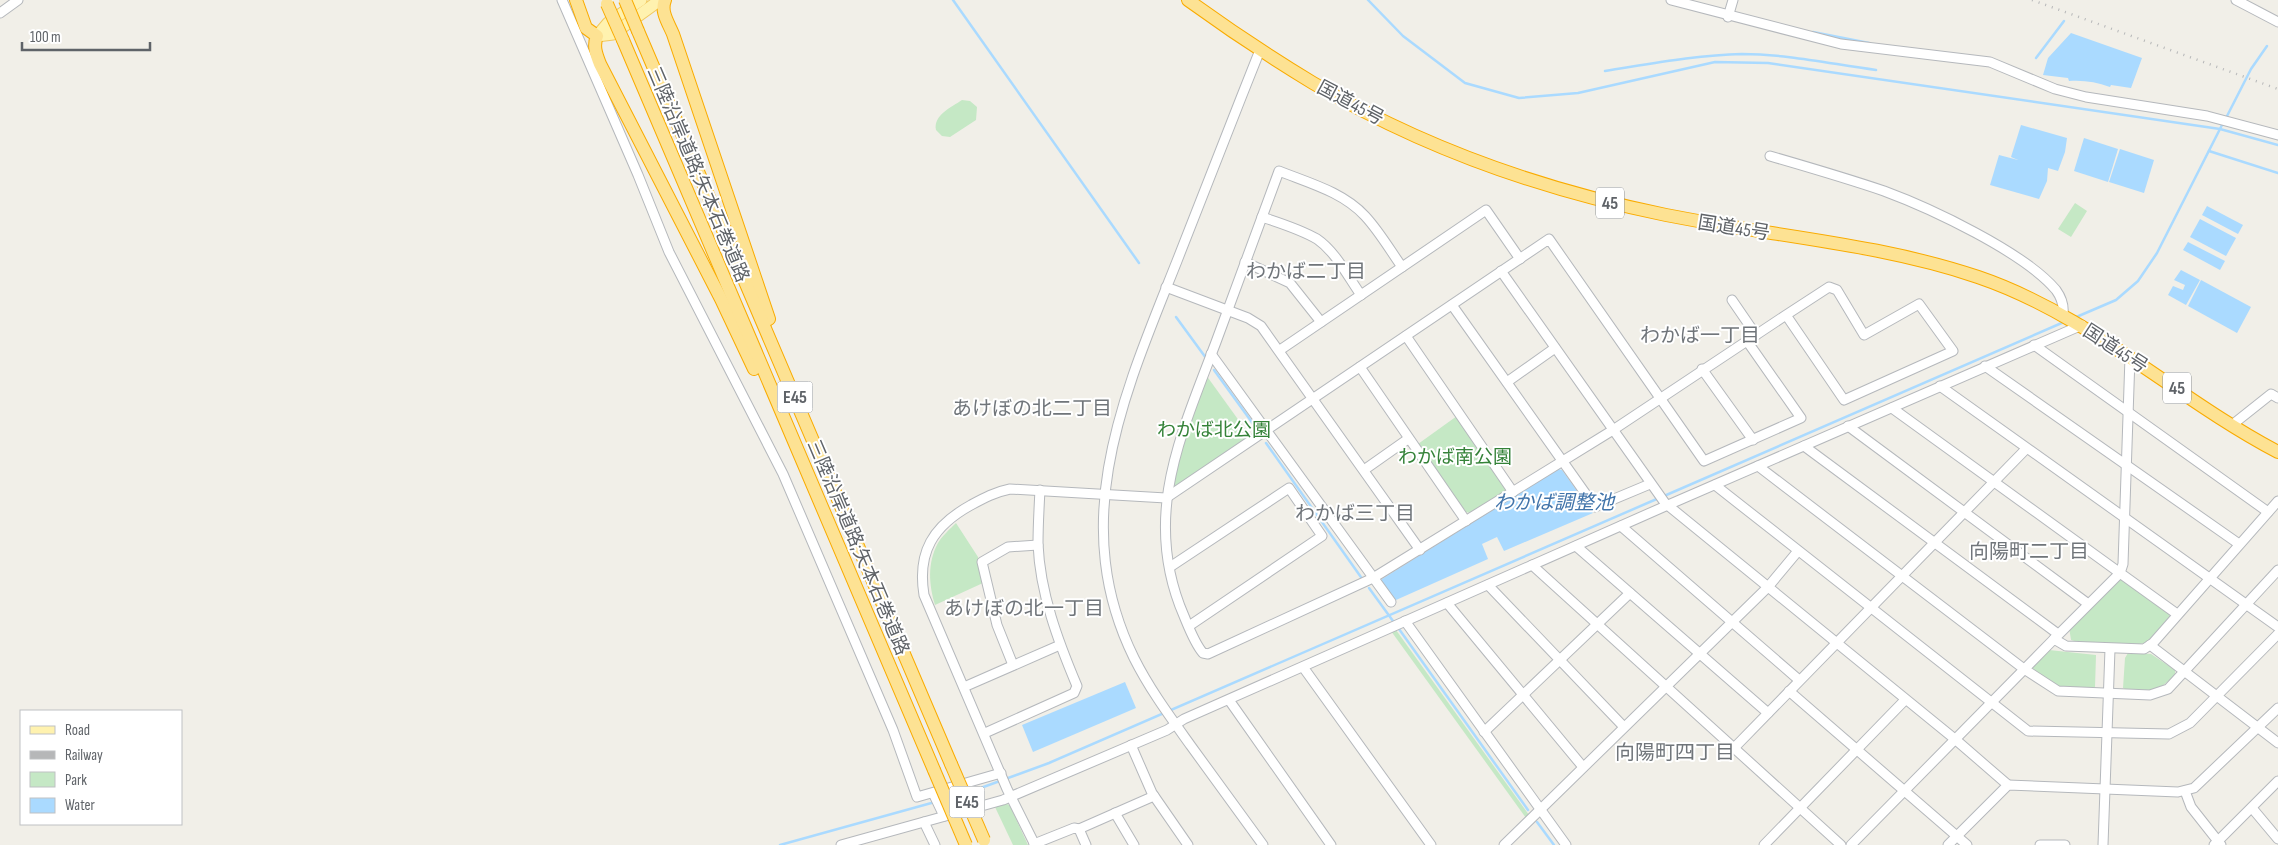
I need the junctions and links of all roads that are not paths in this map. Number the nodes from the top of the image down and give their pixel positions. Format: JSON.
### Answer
{"nodes":[{"id":1,"x":18,"y":0,"type":"edge"},
{"id":2,"x":562,"y":0,"type":"edge"},
{"id":3,"x":576,"y":0,"type":"edge"},
{"id":4,"x":625,"y":0,"type":"edge"},
{"id":5,"x":641,"y":0,"type":"edge"},
{"id":6,"x":660,"y":0,"type":"edge"},
{"id":7,"x":666,"y":0,"type":"edge"},
{"id":8,"x":1188,"y":0,"type":"edge"},
{"id":9,"x":1671,"y":0,"type":"edge"},
{"id":10,"x":2236,"y":0,"type":"edge"},
{"id":11,"x":607,"y":2,"type":"edge"},
{"id":12,"x":1730,"y":10,"type":"edge"},
{"id":13,"x":0,"y":13,"type":"edge"},
{"id":14,"x":2278,"y":22,"type":"edge"},
{"id":15,"x":597,"y":36,"type":"junction"},
{"id":16,"x":1260,"y":50,"type":"junction"},
{"id":17,"x":2278,"y":135,"type":"edge"},
{"id":18,"x":1770,"y":156,"type":"dead end"},
{"id":19,"x":1262,"y":217,"type":"junction"},
{"id":20,"x":1520,"y":259,"type":"junction"},
{"id":21,"x":1245,"y":262,"type":"junction"},
{"id":22,"x":1402,"y":266,"type":"junction"},
{"id":23,"x":1501,"y":272,"type":"junction"},
{"id":24,"x":1166,"y":287,"type":"junction"},
{"id":25,"x":1361,"y":294,"type":"junction"},
{"id":26,"x":1732,"y":300,"type":"dead end"},
{"id":27,"x":1452,"y":305,"type":"junction"},
{"id":28,"x":1228,"y":310,"type":"junction"},
{"id":29,"x":1786,"y":315,"type":"junction"},
{"id":30,"x":2072,"y":319,"type":"junction"},
{"id":31,"x":1321,"y":322,"type":"junction"},
{"id":32,"x":1756,"y":335,"type":"junction"},
{"id":33,"x":1406,"y":336,"type":"junction"},
{"id":34,"x":1747,"y":341,"type":"junction"},
{"id":35,"x":2034,"y":345,"type":"junction"},
{"id":36,"x":1555,"y":348,"type":"junction"},
{"id":37,"x":1280,"y":350,"type":"junction"},
{"id":38,"x":1211,"y":354,"type":"junction"},
{"id":39,"x":2130,"y":357,"type":"junction"},
{"id":40,"x":1985,"y":366,"type":"junction"},
{"id":41,"x":1360,"y":367,"type":"junction"},
{"id":42,"x":1702,"y":369,"type":"junction"},
{"id":43,"x":1507,"y":382,"type":"junction"},
{"id":44,"x":1940,"y":386,"type":"junction"},
{"id":45,"x":1660,"y":398,"type":"junction"},
{"id":46,"x":2278,"y":398,"type":"edge"},
{"id":47,"x":1313,"y":399,"type":"junction"},
{"id":48,"x":796,"y":401,"type":"junction"},
{"id":49,"x":1892,"y":408,"type":"junction"},
{"id":50,"x":2128,"y":413,"type":"junction"},
{"id":51,"x":1848,"y":426,"type":"junction"},
{"id":52,"x":2232,"y":426,"type":"junction"},
{"id":53,"x":1267,"y":430,"type":"junction"},
{"id":54,"x":1613,"y":430,"type":"junction"},
{"id":55,"x":1408,"y":439,"type":"junction"},
{"id":56,"x":1753,"y":440,"type":"junction"},
{"id":57,"x":1804,"y":446,"type":"junction"},
{"id":58,"x":2026,"y":449,"type":"junction"},
{"id":59,"x":2278,"y":452,"type":"edge"},
{"id":60,"x":1562,"y":461,"type":"junction"},
{"id":61,"x":1758,"y":466,"type":"junction"},
{"id":62,"x":2126,"y":467,"type":"junction"},
{"id":63,"x":1364,"y":470,"type":"junction"},
{"id":64,"x":1995,"y":482,"type":"junction"},
{"id":65,"x":1715,"y":485,"type":"junction"},
{"id":66,"x":1653,"y":487,"type":"junction"},
{"id":67,"x":1040,"y":490,"type":"junction"},
{"id":68,"x":1512,"y":492,"type":"junction"},
{"id":69,"x":1104,"y":494,"type":"junction"},
{"id":70,"x":1166,"y":498,"type":"junction"},
{"id":71,"x":2278,"y":501,"type":"edge"},
{"id":72,"x":1666,"y":504,"type":"junction"},
{"id":73,"x":2268,"y":512,"type":"junction"},
{"id":74,"x":1964,"y":513,"type":"junction"},
{"id":75,"x":827,"y":519,"type":"junction"},
{"id":76,"x":2123,"y":519,"type":"junction"},
{"id":77,"x":1466,"y":521,"type":"junction"},
{"id":78,"x":1621,"y":526,"type":"junction"},
{"id":79,"x":1934,"y":543,"type":"junction"},
{"id":80,"x":2239,"y":544,"type":"junction"},
{"id":81,"x":1038,"y":545,"type":"junction"},
{"id":82,"x":1576,"y":546,"type":"junction"},
{"id":83,"x":1420,"y":550,"type":"junction"},
{"id":84,"x":1798,"y":551,"type":"junction"},
{"id":85,"x":1532,"y":565,"type":"junction"},
{"id":86,"x":1170,"y":567,"type":"junction"},
{"id":87,"x":2278,"y":570,"type":"edge"},
{"id":88,"x":2120,"y":573,"type":"junction"},
{"id":89,"x":1902,"y":576,"type":"junction"},
{"id":90,"x":1373,"y":578,"type":"junction"},
{"id":91,"x":2208,"y":578,"type":"junction"},
{"id":92,"x":1488,"y":585,"type":"junction"},
{"id":93,"x":1768,"y":587,"type":"junction"},
{"id":94,"x":1630,"y":593,"type":"junction"},
{"id":95,"x":1391,"y":602,"type":"dead end"},
{"id":96,"x":1447,"y":603,"type":"junction"},
{"id":97,"x":2088,"y":603,"type":"junction"},
{"id":98,"x":2245,"y":605,"type":"junction"},
{"id":99,"x":1871,"y":608,"type":"junction"},
{"id":100,"x":2177,"y":614,"type":"junction"},
{"id":101,"x":1405,"y":621,"type":"junction"},
{"id":102,"x":1732,"y":623,"type":"junction"},
{"id":103,"x":1598,"y":624,"type":"junction"},
{"id":104,"x":1189,"y":626,"type":"junction"},
{"id":105,"x":2278,"y":628,"type":"edge"},
{"id":106,"x":2278,"y":634,"type":"edge"},
{"id":107,"x":2056,"y":637,"type":"junction"},
{"id":108,"x":1838,"y":643,"type":"junction"},
{"id":109,"x":1060,"y":645,"type":"junction"},
{"id":110,"x":2150,"y":645,"type":"junction"},
{"id":111,"x":2110,"y":649,"type":"junction"},
{"id":112,"x":1700,"y":654,"type":"junction"},
{"id":113,"x":1560,"y":660,"type":"junction"},
{"id":114,"x":1013,"y":665,"type":"junction"},
{"id":115,"x":1303,"y":667,"type":"junction"},
{"id":116,"x":2024,"y":669,"type":"junction"},
{"id":117,"x":2184,"y":671,"type":"junction"},
{"id":118,"x":1799,"y":680,"type":"junction"},
{"id":119,"x":964,"y":687,"type":"junction"},
{"id":120,"x":1665,"y":687,"type":"junction"},
{"id":121,"x":1789,"y":691,"type":"junction"},
{"id":122,"x":2109,"y":694,"type":"junction"},
{"id":123,"x":2218,"y":695,"type":"junction"},
{"id":124,"x":1523,"y":696,"type":"junction"},
{"id":125,"x":1229,"y":700,"type":"junction"},
{"id":126,"x":1905,"y":700,"type":"junction"},
{"id":127,"x":1991,"y":703,"type":"junction"},
{"id":128,"x":2278,"y":708,"type":"edge"},
{"id":129,"x":1768,"y":713,"type":"junction"},
{"id":130,"x":1176,"y":725,"type":"junction"},
{"id":131,"x":1624,"y":727,"type":"junction"},
{"id":132,"x":2258,"y":727,"type":"junction"},
{"id":133,"x":1484,"y":732,"type":"junction"},
{"id":134,"x":985,"y":733,"type":"junction"},
{"id":135,"x":2107,"y":733,"type":"junction"},
{"id":136,"x":1956,"y":740,"type":"junction"},
{"id":137,"x":2278,"y":743,"type":"edge"},
{"id":138,"x":1131,"y":745,"type":"junction"},
{"id":139,"x":1734,"y":748,"type":"junction"},
{"id":140,"x":1857,"y":749,"type":"junction"},
{"id":141,"x":1583,"y":767,"type":"junction"},
{"id":142,"x":1002,"y":776,"type":"junction"},
{"id":143,"x":2278,"y":782,"type":"edge"},
{"id":144,"x":2008,"y":786,"type":"junction"},
{"id":145,"x":2104,"y":788,"type":"junction"},
{"id":146,"x":1904,"y":791,"type":"junction"},
{"id":147,"x":2185,"y":791,"type":"junction"},
{"id":148,"x":1009,"y":792,"type":"junction"},
{"id":149,"x":933,"y":793,"type":"junction"},
{"id":150,"x":1154,"y":796,"type":"junction"},
{"id":151,"x":1800,"y":807,"type":"junction"},
{"id":152,"x":2252,"y":808,"type":"junction"},
{"id":153,"x":1540,"y":809,"type":"junction"},
{"id":154,"x":1115,"y":813,"type":"junction"},
{"id":155,"x":944,"y":816,"type":"junction"},
{"id":156,"x":924,"y":822,"type":"junction"},
{"id":157,"x":1079,"y":828,"type":"junction"},
{"id":158,"x":1956,"y":836,"type":"junction"},
{"id":159,"x":2278,"y":839,"type":"edge"},
{"id":160,"x":985,"y":843,"type":"edge"},
{"id":161,"x":2218,"y":844,"type":"edge"},
{"id":162,"x":840,"y":845,"type":"edge"},
{"id":163,"x":935,"y":845,"type":"edge"},
{"id":164,"x":966,"y":845,"type":"edge"},
{"id":165,"x":1034,"y":845,"type":"edge"},
{"id":166,"x":1086,"y":845,"type":"edge"},
{"id":167,"x":1134,"y":845,"type":"edge"},
{"id":168,"x":1188,"y":845,"type":"edge"},
{"id":169,"x":1262,"y":845,"type":"edge"},
{"id":170,"x":1331,"y":845,"type":"edge"},
{"id":171,"x":1431,"y":845,"type":"edge"},
{"id":172,"x":1504,"y":845,"type":"edge"},
{"id":173,"x":1566,"y":845,"type":"edge"},
{"id":174,"x":1764,"y":845,"type":"edge"},
{"id":175,"x":1841,"y":845,"type":"edge"},
{"id":176,"x":1851,"y":845,"type":"edge"},
{"id":177,"x":1948,"y":845,"type":"edge"},
{"id":178,"x":1967,"y":845,"type":"edge"},
{"id":179,"x":2040,"y":845,"type":"edge"},
{"id":180,"x":2065,"y":845,"type":"edge"},
{"id":181,"x":2103,"y":845,"type":"edge"}],
"edges":[{"from":1,"to":13,"type":"street"},
{"from":2,"to":149,"type":"street"},
{"from":3,"to":15,"type":"highway"},
{"from":4,"to":48,"type":"highway","name":"三陸沿岸道路;矢本石巻道路","number":"E45","bridge":true},
{"from":5,"to":15,"type":"main road"},
{"from":6,"to":15,"type":"main road"},
{"from":7,"to":48,"type":"highway"},
{"from":8,"to":16,"type":"highway","name":"国道45号","number":"45"},
{"from":9,"to":12,"type":"street"},
{"from":10,"to":14,"type":"street"},
{"from":11,"to":75,"type":"highway","name":"三陸沿岸道路;矢本石巻道路","number":"E45","bridge":true},
{"from":12,"to":17,"type":"street"},
{"from":15,"to":75,"type":"highway"},
{"from":16,"to":24,"type":"street"},
{"from":16,"to":30,"type":"highway","name":"国道45号","number":"45"},
{"from":18,"to":30,"type":"street"},
{"from":19,"to":21,"type":"street"},
{"from":19,"to":22,"type":"street"},
{"from":19,"to":25,"type":"street"},
{"from":20,"to":22,"type":"street"},
{"from":20,"to":23,"type":"street"},
{"from":20,"to":45,"type":"street"},
{"from":21,"to":28,"type":"street"},
{"from":21,"to":31,"type":"street"},
{"from":22,"to":25,"type":"street"},
{"from":23,"to":27,"type":"street"},
{"from":23,"to":36,"type":"street"},
{"from":24,"to":28,"type":"street"},
{"from":24,"to":69,"type":"street"},
{"from":25,"to":31,"type":"street"},
{"from":26,"to":32,"type":"street"},
{"from":27,"to":33,"type":"street"},
{"from":27,"to":43,"type":"street"},
{"from":28,"to":37,"type":"street"},
{"from":28,"to":38,"type":"street"},
{"from":29,"to":29,"type":"street"},
{"from":29,"to":32,"type":"street"},
{"from":30,"to":35,"type":"street"},
{"from":30,"to":39,"type":"highway","name":"国道45号","number":"45"},
{"from":31,"to":37,"type":"street"},
{"from":32,"to":34,"type":"street"},
{"from":33,"to":41,"type":"street"},
{"from":33,"to":68,"type":"street"},
{"from":34,"to":42,"type":"street"},
{"from":34,"to":56,"type":"street"},
{"from":35,"to":40,"type":"street"},
{"from":35,"to":50,"type":"street"},
{"from":36,"to":43,"type":"street"},
{"from":36,"to":54,"type":"street"},
{"from":37,"to":47,"type":"street"},
{"from":38,"to":53,"type":"street"},
{"from":38,"to":70,"type":"street"},
{"from":39,"to":50,"type":"street"},
{"from":39,"to":52,"type":"highway","name":"国道45号","number":"45"},
{"from":40,"to":44,"type":"street"},
{"from":40,"to":62,"type":"street"},
{"from":41,"to":47,"type":"street"},
{"from":41,"to":55,"type":"street"},
{"from":42,"to":45,"type":"street"},
{"from":42,"to":56,"type":"street"},
{"from":43,"to":60,"type":"street"},
{"from":44,"to":49,"type":"street"},
{"from":44,"to":58,"type":"street"},
{"from":45,"to":54,"type":"street"},
{"from":45,"to":56,"type":"street"},
{"from":46,"to":52,"type":"street"},
{"from":47,"to":53,"type":"street"},
{"from":47,"to":63,"type":"street"},
{"from":48,"to":160,"type":"highway","name":"三陸沿岸道路;矢本石巻道路","number":"E45","bridge":true},
{"from":49,"to":51,"type":"street"},
{"from":49,"to":64,"type":"street"},
{"from":50,"to":62,"type":"street"},
{"from":50,"to":73,"type":"street"},
{"from":51,"to":57,"type":"street"},
{"from":51,"to":74,"type":"street"},
{"from":52,"to":59,"type":"highway","name":"国道45号","number":"45"},
{"from":53,"to":70,"type":"street"},
{"from":53,"to":90,"type":"street"},
{"from":54,"to":60,"type":"street"},
{"from":54,"to":66,"type":"street"},
{"from":55,"to":63,"type":"street"},
{"from":55,"to":77,"type":"street"},
{"from":57,"to":61,"type":"street"},
{"from":57,"to":79,"type":"street"},
{"from":58,"to":64,"type":"street"},
{"from":58,"to":76,"type":"street"},
{"from":60,"to":66,"type":"street"},
{"from":60,"to":68,"type":"street"},
{"from":61,"to":65,"type":"street"},
{"from":61,"to":89,"type":"street"},
{"from":62,"to":76,"type":"street"},
{"from":62,"to":80,"type":"street"},
{"from":63,"to":83,"type":"street"},
{"from":64,"to":74,"type":"street"},
{"from":64,"to":88,"type":"street"},
{"from":65,"to":72,"type":"street"},
{"from":65,"to":84,"type":"street"},
{"from":66,"to":72,"type":"street"},
{"from":67,"to":69,"type":"street"},
{"from":67,"to":81,"type":"street"},
{"from":67,"to":119,"type":"street"},
{"from":68,"to":77,"type":"street"},
{"from":69,"to":70,"type":"street"},
{"from":69,"to":130,"type":"street"},
{"from":70,"to":86,"type":"street"},
{"from":71,"to":73,"type":"street"},
{"from":72,"to":78,"type":"street"},
{"from":72,"to":93,"type":"street"},
{"from":73,"to":80,"type":"street"},
{"from":74,"to":79,"type":"street"},
{"from":74,"to":97,"type":"street"},
{"from":75,"to":164,"type":"highway","name":"三陸沿岸道路;矢本石巻道路","number":"E45","bridge":true},
{"from":76,"to":88,"type":"street"},
{"from":76,"to":91,"type":"street"},
{"from":77,"to":83,"type":"street"},
{"from":78,"to":82,"type":"street"},
{"from":78,"to":102,"type":"street"},
{"from":79,"to":89,"type":"street"},
{"from":79,"to":107,"type":"street"},
{"from":80,"to":91,"type":"street"},
{"from":81,"to":109,"type":"street"},
{"from":81,"to":114,"type":"street"},
{"from":82,"to":85,"type":"street"},
{"from":82,"to":94,"type":"street"},
{"from":83,"to":90,"type":"street"},
{"from":84,"to":93,"type":"street"},
{"from":84,"to":99,"type":"street"},
{"from":85,"to":92,"type":"street"},
{"from":85,"to":103,"type":"street"},
{"from":86,"to":104,"type":"street"},
{"from":86,"to":104,"type":"street"},
{"from":87,"to":98,"type":"street"},
{"from":88,"to":97,"type":"street"},
{"from":88,"to":100,"type":"street"},
{"from":89,"to":99,"type":"street"},
{"from":89,"to":116,"type":"street"},
{"from":90,"to":95,"type":"street"},
{"from":90,"to":104,"type":"street"},
{"from":91,"to":98,"type":"street"},
{"from":91,"to":100,"type":"street"},
{"from":92,"to":96,"type":"street"},
{"from":92,"to":113,"type":"street"},
{"from":93,"to":102,"type":"street"},
{"from":93,"to":108,"type":"street"},
{"from":94,"to":103,"type":"street"},
{"from":94,"to":112,"type":"street"},
{"from":96,"to":101,"type":"street"},
{"from":96,"to":124,"type":"street"},
{"from":97,"to":107,"type":"street"},
{"from":98,"to":105,"type":"street"},
{"from":98,"to":117,"type":"street"},
{"from":99,"to":108,"type":"street"},
{"from":99,"to":127,"type":"street"},
{"from":100,"to":110,"type":"street"},
{"from":101,"to":115,"type":"street"},
{"from":101,"to":133,"type":"street"},
{"from":102,"to":112,"type":"street"},
{"from":102,"to":118,"type":"street"},
{"from":103,"to":113,"type":"street"},
{"from":103,"to":120,"type":"street"},
{"from":106,"to":123,"type":"street"},
{"from":107,"to":111,"type":"street"},
{"from":107,"to":116,"type":"street"},
{"from":108,"to":118,"type":"street"},
{"from":108,"to":126,"type":"street"},
{"from":109,"to":114,"type":"street"},
{"from":109,"to":134,"type":"street"},
{"from":110,"to":111,"type":"street"},
{"from":110,"to":117,"type":"street"},
{"from":111,"to":122,"type":"street"},
{"from":112,"to":120,"type":"street"},
{"from":112,"to":129,"type":"street"},
{"from":113,"to":124,"type":"street"},
{"from":113,"to":131,"type":"street"},
{"from":114,"to":119,"type":"street"},
{"from":115,"to":125,"type":"street"},
{"from":115,"to":171,"type":"street"},
{"from":116,"to":122,"type":"street"},
{"from":116,"to":127,"type":"street"},
{"from":117,"to":122,"type":"street"},
{"from":117,"to":123,"type":"street"},
{"from":118,"to":121,"type":"street"},
{"from":119,"to":134,"type":"street"},
{"from":120,"to":131,"type":"street"},
{"from":120,"to":139,"type":"street"},
{"from":121,"to":129,"type":"street"},
{"from":121,"to":140,"type":"street"},
{"from":122,"to":135,"type":"street"},
{"from":123,"to":132,"type":"street"},
{"from":123,"to":135,"type":"street"},
{"from":124,"to":133,"type":"street"},
{"from":124,"to":141,"type":"street"},
{"from":125,"to":130,"type":"street"},
{"from":125,"to":170,"type":"street"},
{"from":126,"to":136,"type":"street"},
{"from":126,"to":140,"type":"street"},
{"from":127,"to":135,"type":"street"},
{"from":127,"to":136,"type":"street"},
{"from":128,"to":132,"type":"street"},
{"from":129,"to":139,"type":"street"},
{"from":130,"to":138,"type":"street"},
{"from":130,"to":169,"type":"street"},
{"from":131,"to":141,"type":"street"},
{"from":132,"to":137,"type":"street"},
{"from":132,"to":147,"type":"street"},
{"from":133,"to":153,"type":"street"},
{"from":134,"to":142,"type":"street"},
{"from":135,"to":145,"type":"street"},
{"from":136,"to":144,"type":"street"},
{"from":136,"to":146,"type":"street"},
{"from":138,"to":148,"type":"street"},
{"from":138,"to":150,"type":"street"},
{"from":139,"to":151,"type":"street"},
{"from":140,"to":146,"type":"street"},
{"from":140,"to":151,"type":"street"},
{"from":141,"to":153,"type":"street"},
{"from":142,"to":148,"type":"street"},
{"from":142,"to":149,"type":"street"},
{"from":143,"to":152,"type":"street"},
{"from":144,"to":145,"type":"street"},
{"from":144,"to":158,"type":"street"},
{"from":145,"to":147,"type":"street"},
{"from":145,"to":181,"type":"street"},
{"from":146,"to":158,"type":"street"},
{"from":146,"to":176,"type":"street"},
{"from":147,"to":161,"type":"street"},
{"from":148,"to":155,"type":"street"},
{"from":148,"to":165,"type":"street"},
{"from":149,"to":155,"type":"street"},
{"from":150,"to":154,"type":"street"},
{"from":150,"to":168,"type":"street"},
{"from":151,"to":174,"type":"street"},
{"from":151,"to":175,"type":"street"},
{"from":152,"to":159,"type":"street"},
{"from":152,"to":161,"type":"street"},
{"from":153,"to":172,"type":"street"},
{"from":153,"to":173,"type":"street"},
{"from":154,"to":157,"type":"street"},
{"from":154,"to":167,"type":"street"},
{"from":155,"to":156,"type":"street"},
{"from":156,"to":162,"type":"street"},
{"from":156,"to":163,"type":"street"},
{"from":157,"to":165,"type":"street"},
{"from":157,"to":166,"type":"street"},
{"from":158,"to":177,"type":"street"},
{"from":158,"to":178,"type":"street"},
{"from":179,"to":180,"type":"street"}]}
